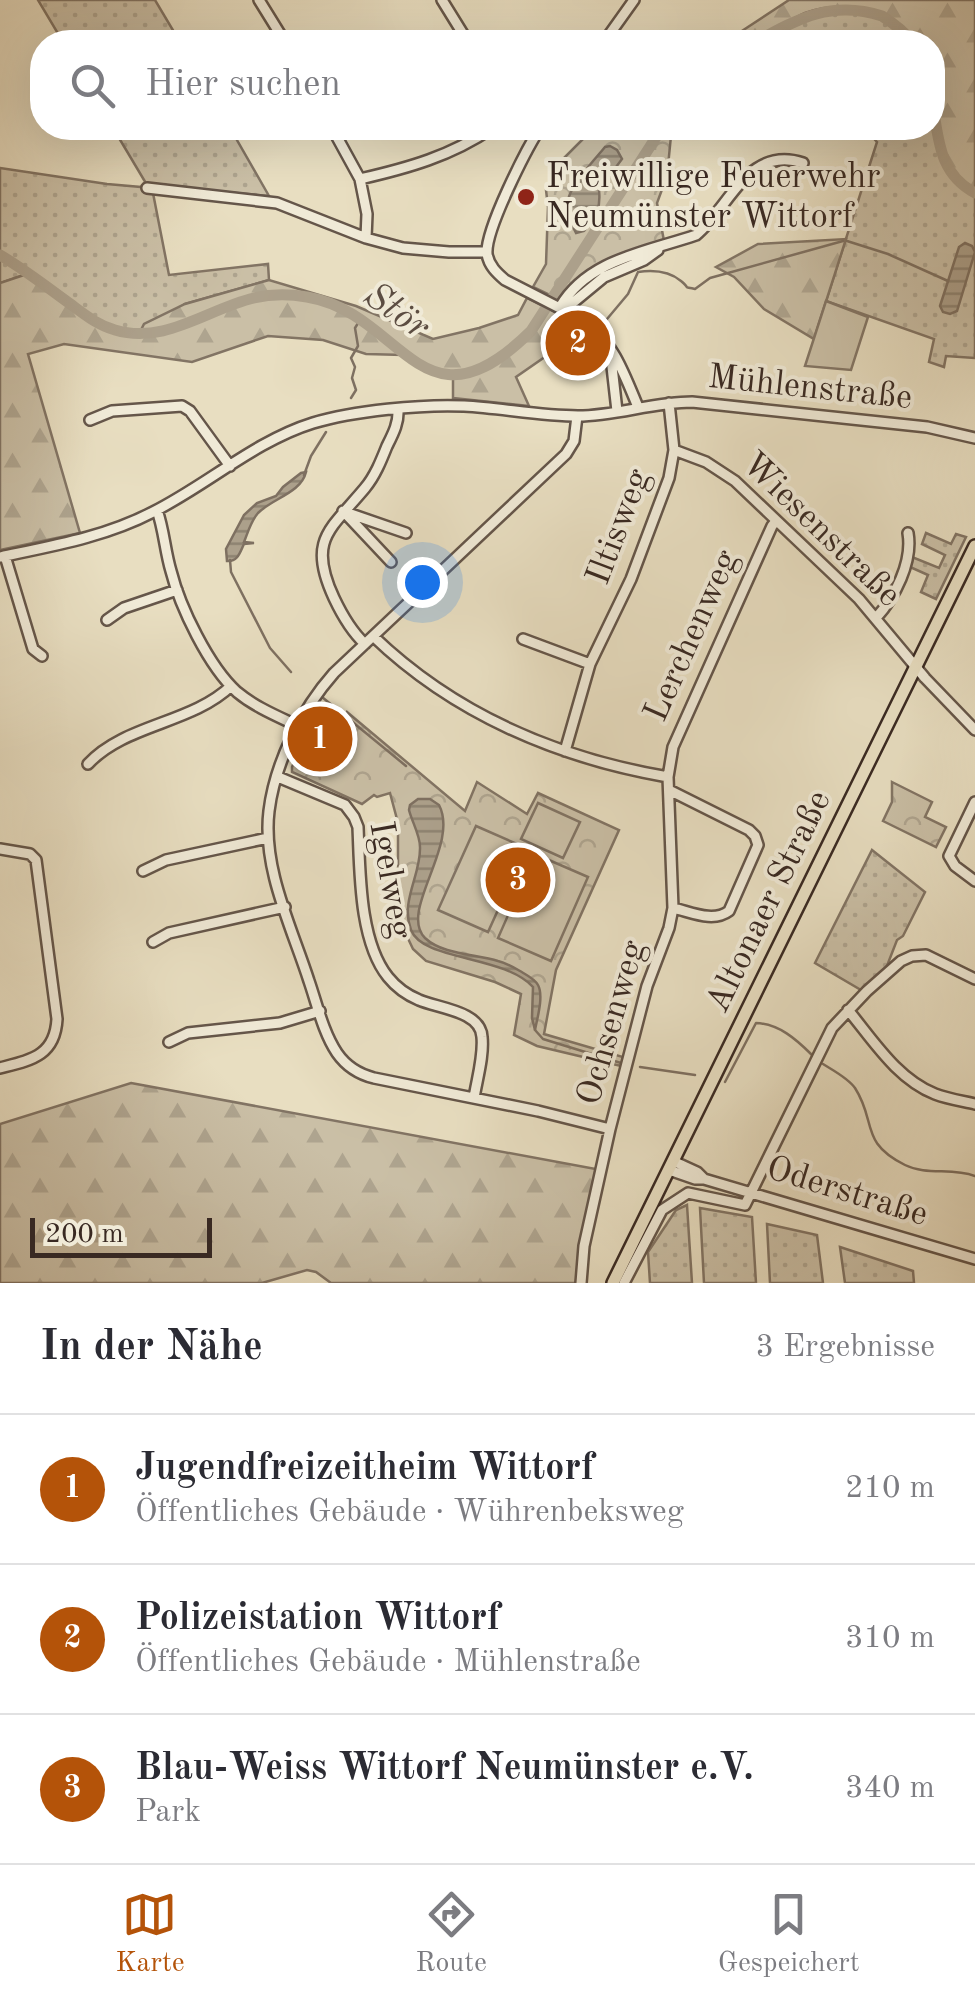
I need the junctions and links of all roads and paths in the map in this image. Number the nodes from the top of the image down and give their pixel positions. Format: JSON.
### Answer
{"nodes":[{"id":1,"x":260,"y":0,"type":"edge"},
{"id":2,"x":442,"y":0,"type":"edge"},
{"id":3,"x":634,"y":0,"type":"edge"},
{"id":4,"x":277,"y":30,"type":"edge"},
{"id":5,"x":461,"y":30,"type":"edge"},
{"id":6,"x":613,"y":30,"type":"edge"},
{"id":7,"x":339,"y":140,"type":"edge"},
{"id":8,"x":473,"y":140,"type":"edge"},
{"id":9,"x":532,"y":140,"type":"edge"},
{"id":10,"x":803,"y":163,"type":"dead end"},
{"id":11,"x":360,"y":179,"type":"junction"},
{"id":12,"x":147,"y":188,"type":"dead end"},
{"id":13,"x":366,"y":238,"type":"junction"},
{"id":14,"x":487,"y":252,"type":"junction"},
{"id":15,"x":557,"y":306,"type":"junction"},
{"id":16,"x":610,"y":347,"type":"junction"},
{"id":17,"x":670,"y":403,"type":"junction"},
{"id":18,"x":638,"y":408,"type":"junction"},
{"id":19,"x":398,"y":409,"type":"junction"},
{"id":20,"x":618,"y":412,"type":"junction"},
{"id":21,"x":577,"y":416,"type":"junction"},
{"id":22,"x":90,"y":420,"type":"dead end"},
{"id":23,"x":975,"y":438,"type":"edge"},
{"id":24,"x":674,"y":450,"type":"junction"},
{"id":25,"x":230,"y":466,"type":"junction"},
{"id":26,"x":157,"y":510,"type":"junction"},
{"id":27,"x":343,"y":511,"type":"junction"},
{"id":28,"x":776,"y":521,"type":"junction"},
{"id":29,"x":406,"y":533,"type":"dead end"},
{"id":30,"x":908,"y":533,"type":"dead end"},
{"id":31,"x":975,"y":546,"type":"edge"},
{"id":32,"x":2,"y":556,"type":"edge"},
{"id":33,"x":392,"y":562,"type":"dead end"},
{"id":34,"x":176,"y":590,"type":"junction"},
{"id":35,"x":876,"y":618,"type":"junction"},
{"id":36,"x":107,"y":620,"type":"dead end"},
{"id":37,"x":373,"y":636,"type":"junction"},
{"id":38,"x":523,"y":639,"type":"dead end"},
{"id":39,"x":365,"y":644,"type":"junction"},
{"id":40,"x":42,"y":656,"type":"dead end"},
{"id":41,"x":590,"y":664,"type":"junction"},
{"id":42,"x":916,"y":666,"type":"junction"},
{"id":43,"x":231,"y":686,"type":"junction"},
{"id":44,"x":298,"y":726,"type":"junction"},
{"id":45,"x":975,"y":730,"type":"edge"},
{"id":46,"x":565,"y":751,"type":"junction"},
{"id":47,"x":88,"y":764,"type":"dead end"},
{"id":48,"x":278,"y":777,"type":"junction"},
{"id":49,"x":668,"y":777,"type":"junction"},
{"id":50,"x":669,"y":790,"type":"junction"},
{"id":51,"x":975,"y":802,"type":"edge"},
{"id":52,"x":268,"y":838,"type":"junction"},
{"id":53,"x":0,"y":850,"type":"edge"},
{"id":54,"x":143,"y":872,"type":"dead end"},
{"id":55,"x":975,"y":881,"type":"edge"},
{"id":56,"x":285,"y":906,"type":"junction"},
{"id":57,"x":673,"y":908,"type":"junction"},
{"id":58,"x":153,"y":942,"type":"dead end"},
{"id":59,"x":975,"y":979,"type":"edge"},
{"id":60,"x":848,"y":1010,"type":"junction"},
{"id":61,"x":320,"y":1011,"type":"junction"},
{"id":62,"x":170,"y":1042,"type":"dead end"},
{"id":63,"x":0,"y":1068,"type":"edge"},
{"id":64,"x":474,"y":1098,"type":"junction"},
{"id":65,"x":975,"y":1104,"type":"edge"},
{"id":66,"x":610,"y":1128,"type":"junction"},
{"id":67,"x":671,"y":1165,"type":"junction"},
{"id":68,"x":687,"y":1176,"type":"junction"},
{"id":69,"x":704,"y":1178,"type":"junction"},
{"id":70,"x":658,"y":1190,"type":"junction"},
{"id":71,"x":751,"y":1192,"type":"junction"},
{"id":72,"x":975,"y":1259,"type":"edge"},
{"id":73,"x":581,"y":1281,"type":"edge"},
{"id":74,"x":613,"y":1283,"type":"edge"},
{"id":75,"x":624,"y":1283,"type":"edge"}],
"edges":[{"from":1,"to":4,"type":"street"},
{"from":2,"to":5,"type":"street"},
{"from":3,"to":6,"type":"street"},
{"from":7,"to":11,"type":"street"},
{"from":8,"to":11,"type":"street"},
{"from":9,"to":14,"type":"street"},
{"from":10,"to":15,"type":"street"},
{"from":11,"to":13,"type":"street"},
{"from":12,"to":13,"type":"street"},
{"from":13,"to":14,"type":"street"},
{"from":14,"to":15,"type":"street"},
{"from":15,"to":16,"type":"street"},
{"from":16,"to":18,"type":"street"},
{"from":16,"to":20,"type":"street"},
{"from":17,"to":18,"type":"street","name":"Mühlenstraße"},
{"from":17,"to":23,"type":"street","name":"Mühlenstraße"},
{"from":17,"to":24,"type":"street","name":"Iltisweg"},
{"from":18,"to":20,"type":"street","name":"Mühlenstraße"},
{"from":19,"to":21,"type":"street","name":"Mühlenstraße"},
{"from":19,"to":25,"type":"street","name":"Mühlenstraße"},
{"from":19,"to":27,"type":"street"},
{"from":20,"to":21,"type":"street","name":"Mühlenstraße"},
{"from":21,"to":37,"type":"street"},
{"from":22,"to":25,"type":"street"},
{"from":24,"to":28,"type":"street","name":"Wiesenstraße"},
{"from":24,"to":41,"type":"street","name":"Iltisweg"},
{"from":25,"to":26,"type":"street","name":"Mühlenstraße"},
{"from":26,"to":32,"type":"street","name":"Mühlenstraße"},
{"from":26,"to":34,"type":"street"},
{"from":27,"to":29,"type":"street"},
{"from":27,"to":33,"type":"street"},
{"from":27,"to":39,"type":"street"},
{"from":28,"to":35,"type":"street","name":"Wiesenstraße"},
{"from":28,"to":49,"type":"street","name":"Lerchenweg"},
{"from":30,"to":35,"type":"street"},
{"from":31,"to":42,"type":"main road","name":"Altonaer Straße"},
{"from":32,"to":40,"type":"street"},
{"from":34,"to":36,"type":"street"},
{"from":34,"to":43,"type":"street"},
{"from":35,"to":42,"type":"street","name":"Wiesenstraße"},
{"from":37,"to":39,"type":"street"},
{"from":37,"to":46,"type":"street"},
{"from":38,"to":41,"type":"street"},
{"from":39,"to":44,"type":"street"},
{"from":41,"to":46,"type":"street","name":"Iltisweg"},
{"from":42,"to":45,"type":"street","name":"Wiesenstraße"},
{"from":42,"to":67,"type":"main road","name":"Altonaer Straße"},
{"from":43,"to":44,"type":"street"},
{"from":43,"to":47,"type":"street"},
{"from":44,"to":48,"type":"street"},
{"from":46,"to":49,"type":"street"},
{"from":48,"to":52,"type":"street"},
{"from":48,"to":64,"type":"street","name":"Igelweg"},
{"from":49,"to":50,"type":"street","name":"Ochsenweg"},
{"from":50,"to":57,"type":"street","name":"Ochsenweg"},
{"from":50,"to":57,"type":"street"},
{"from":51,"to":55,"type":"street"},
{"from":52,"to":54,"type":"street"},
{"from":52,"to":56,"type":"street"},
{"from":53,"to":63,"type":"street"},
{"from":56,"to":58,"type":"street"},
{"from":56,"to":61,"type":"street"},
{"from":57,"to":66,"type":"street","name":"Ochsenweg"},
{"from":59,"to":60,"type":"street"},
{"from":60,"to":65,"type":"street"},
{"from":60,"to":71,"type":"street"},
{"from":61,"to":62,"type":"street"},
{"from":61,"to":64,"type":"street"},
{"from":64,"to":66,"type":"street"},
{"from":66,"to":73,"type":"street","name":"Ochsenweg"},
{"from":67,"to":68,"type":"street","name":"Oderstraße"},
{"from":67,"to":69,"type":"street","name":"Oderstraße"},
{"from":67,"to":70,"type":"main road","name":"Altonaer Straße"},
{"from":68,"to":69,"type":"street","name":"Oderstraße"},
{"from":68,"to":70,"type":"street"},
{"from":69,"to":71,"type":"street","name":"Oderstraße"},
{"from":70,"to":74,"type":"main road","name":"Altonaer Straße"},
{"from":71,"to":72,"type":"street","name":"Oderstraße"},
{"from":71,"to":75,"type":"street"}]}
